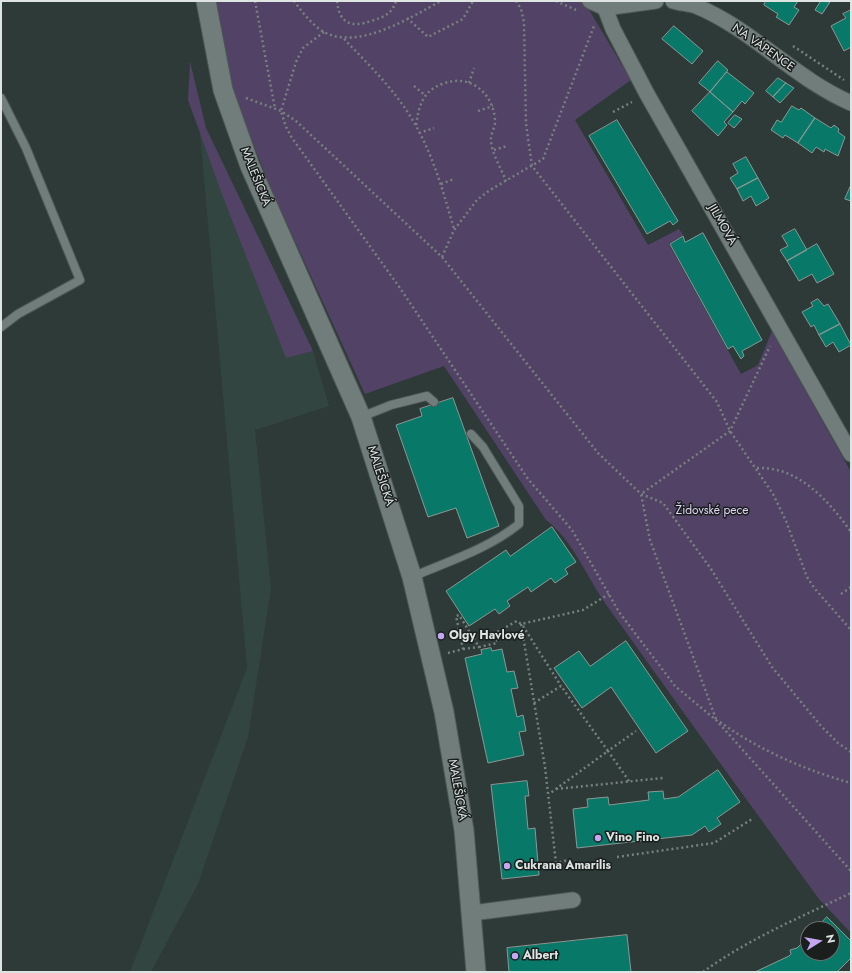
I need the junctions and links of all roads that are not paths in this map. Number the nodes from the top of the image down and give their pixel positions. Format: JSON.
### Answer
{"nodes":[{"id":1,"x":206,"y":1,"type":"edge"},
{"id":2,"x":590,"y":1,"type":"edge"},
{"id":3,"x":656,"y":1,"type":"edge"},
{"id":4,"x":673,"y":1,"type":"edge"},
{"id":5,"x":605,"y":8,"type":"junction"},
{"id":6,"x":1,"y":98,"type":"edge"},
{"id":7,"x":851,"y":103,"type":"edge"},
{"id":8,"x":1,"y":327,"type":"edge"},
{"id":9,"x":434,"y":402,"type":"dead end"},
{"id":10,"x":361,"y":417,"type":"junction"},
{"id":11,"x":471,"y":434,"type":"dead end"},
{"id":12,"x":851,"y":454,"type":"edge"},
{"id":13,"x":412,"y":577,"type":"junction"},
{"id":14,"x":573,"y":900,"type":"dead end"},
{"id":15,"x":472,"y":913,"type":"junction"},
{"id":16,"x":476,"y":972,"type":"edge"}],
"edges":[{"from":1,"to":10,"type":"street","name":"MALEŠICKÁ"},
{"from":2,"to":5,"type":"street"},
{"from":3,"to":5,"type":"street"},
{"from":4,"to":7,"type":"street","name":"NA VÁPENCE"},
{"from":5,"to":12,"type":"street","name":"JILMOVÁ"},
{"from":6,"to":8,"type":"lane"},
{"from":9,"to":10,"type":"lane"},
{"from":10,"to":13,"type":"street","name":"MALEŠICKÁ"},
{"from":11,"to":13,"type":"lane"},
{"from":13,"to":15,"type":"street","name":"MALEŠICKÁ"},
{"from":14,"to":15,"type":"street"},
{"from":15,"to":16,"type":"street","name":"MALEŠICKÁ"}]}
